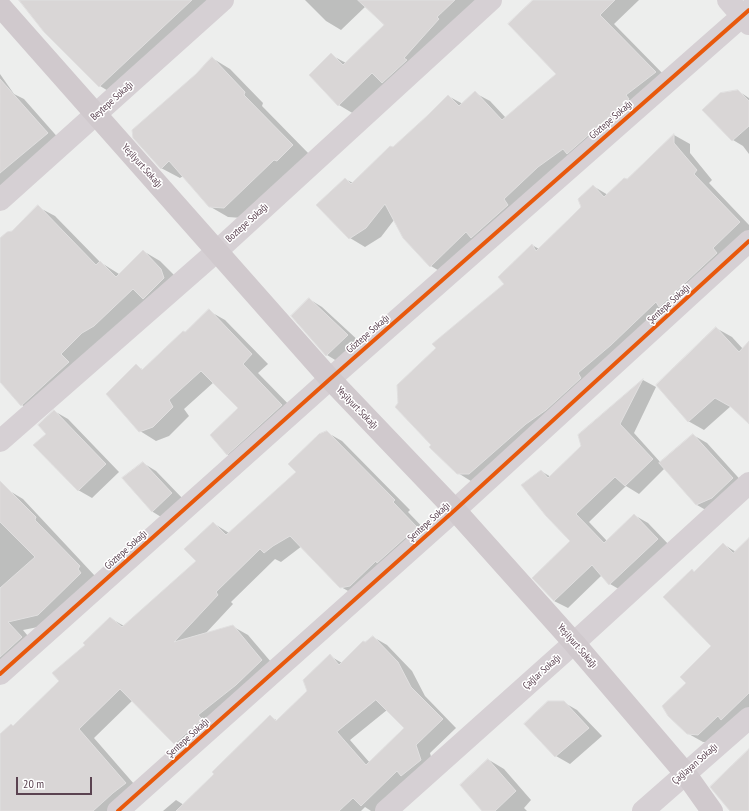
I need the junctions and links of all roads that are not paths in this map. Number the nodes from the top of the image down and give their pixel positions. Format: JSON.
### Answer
{"nodes":[{"id":1,"x":223,"y":0,"type":"edge"},
{"id":2,"x":491,"y":0,"type":"edge"},
{"id":3,"x":728,"y":0,"type":"edge"},
{"id":4,"x":0,"y":6,"type":"edge"},
{"id":5,"x":747,"y":17,"type":"edge"},
{"id":6,"x":96,"y":115,"type":"junction"},
{"id":7,"x":0,"y":200,"type":"edge"},
{"id":8,"x":749,"y":241,"type":"edge"},
{"id":9,"x":217,"y":251,"type":"junction"},
{"id":10,"x":330,"y":379,"type":"junction"},
{"id":11,"x":3,"y":433,"type":"edge"},
{"id":12,"x":749,"y":483,"type":"edge"},
{"id":13,"x":455,"y":510,"type":"junction"},
{"id":14,"x":574,"y":643,"type":"junction"},
{"id":15,"x":0,"y":674,"type":"edge"},
{"id":16,"x":749,"y":718,"type":"edge"},
{"id":17,"x":685,"y":773,"type":"junction"},
{"id":18,"x":118,"y":811,"type":"edge"},
{"id":19,"x":386,"y":811,"type":"edge"},
{"id":20,"x":643,"y":811,"type":"edge"},
{"id":21,"x":712,"y":811,"type":"edge"}],
"edges":[{"from":1,"to":6,"type":"street","name":"Beytepe Sokağı"},
{"from":2,"to":9,"type":"street","name":"Boztepe Sokağı"},
{"from":3,"to":5,"type":"street"},
{"from":4,"to":6,"type":"main road","name":"Yeşilyurt Sokağı"},
{"from":5,"to":10,"type":"street","name":"Göztepe Sokağı"},
{"from":6,"to":7,"type":"street","name":"Beytepe Sokağı"},
{"from":6,"to":9,"type":"main road","name":"Yeşilyurt Sokağı"},
{"from":8,"to":13,"type":"street","name":"Şentepe Sokağı"},
{"from":9,"to":10,"type":"main road","name":"Yeşilyurt Sokağı"},
{"from":9,"to":11,"type":"street","name":"Boztepe Sokağı"},
{"from":10,"to":13,"type":"main road","name":"Yeşilyurt Sokağı"},
{"from":10,"to":15,"type":"street","name":"Göztepe Sokağı"},
{"from":12,"to":14,"type":"street","name":"Çağlar Sokağı"},
{"from":13,"to":14,"type":"main road","name":"Yeşilyurt Sokağı"},
{"from":13,"to":18,"type":"street","name":"Şentepe Sokağı"},
{"from":14,"to":17,"type":"main road","name":"Yeşilyurt Sokağı"},
{"from":14,"to":19,"type":"street","name":"Çağlar Sokağı"},
{"from":16,"to":17,"type":"street","name":"Çağlayan Sokağı"},
{"from":17,"to":20,"type":"street","name":"Çağlayan Sokağı"},
{"from":17,"to":21,"type":"main road","name":"Yeşilyurt Sokağı"}]}
